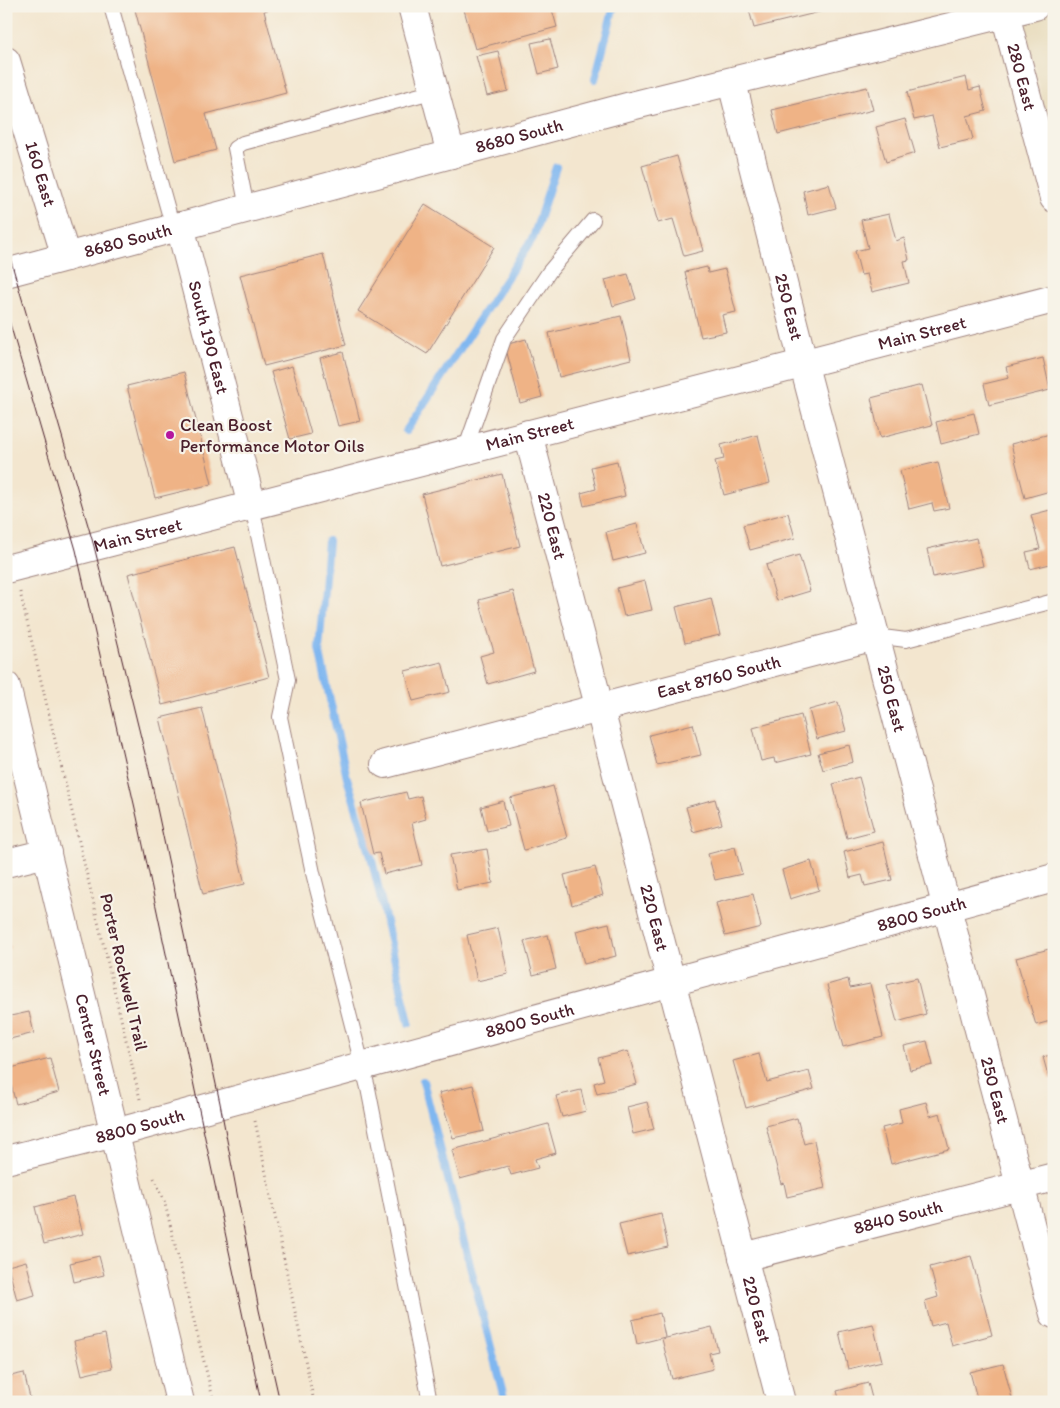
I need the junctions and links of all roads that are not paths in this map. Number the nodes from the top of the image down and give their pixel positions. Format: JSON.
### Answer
{"nodes":[{"id":1,"x":111,"y":6,"type":"edge"},
{"id":2,"x":412,"y":6,"type":"edge"},
{"id":3,"x":1035,"y":6,"type":"edge"},
{"id":4,"x":1005,"y":14,"type":"junction"},
{"id":5,"x":6,"y":61,"type":"edge"},
{"id":6,"x":732,"y":83,"type":"junction"},
{"id":7,"x":435,"y":91,"type":"junction"},
{"id":8,"x":451,"y":154,"type":"junction"},
{"id":9,"x":1054,"y":198,"type":"edge"},
{"id":10,"x":247,"y":208,"type":"junction"},
{"id":11,"x":593,"y":220,"type":"dead end"},
{"id":12,"x":176,"y":227,"type":"junction"},
{"id":13,"x":66,"y":257,"type":"junction"},
{"id":14,"x":6,"y":273,"type":"edge"},
{"id":15,"x":1054,"y":299,"type":"edge"},
{"id":16,"x":803,"y":362,"type":"junction"},
{"id":17,"x":528,"y":434,"type":"junction"},
{"id":18,"x":465,"y":450,"type":"junction"},
{"id":19,"x":252,"y":506,"type":"junction"},
{"id":20,"x":10,"y":568,"type":"edge"},
{"id":21,"x":1054,"y":601,"type":"edge"},
{"id":22,"x":875,"y":636,"type":"junction"},
{"id":23,"x":6,"y":686,"type":"edge"},
{"id":24,"x":601,"y":708,"type":"junction"},
{"id":25,"x":385,"y":764,"type":"dead end"},
{"id":26,"x":47,"y":853,"type":"junction"},
{"id":27,"x":6,"y":863,"type":"edge"},
{"id":28,"x":1054,"y":878,"type":"edge"},
{"id":29,"x":947,"y":907,"type":"junction"},
{"id":30,"x":672,"y":982,"type":"junction"},
{"id":31,"x":362,"y":1065,"type":"junction"},
{"id":32,"x":115,"y":1132,"type":"junction"},
{"id":33,"x":6,"y":1160,"type":"edge"},
{"id":34,"x":1054,"y":1177,"type":"edge"},
{"id":35,"x":1020,"y":1186,"type":"junction"},
{"id":36,"x":742,"y":1257,"type":"junction"},
{"id":37,"x":1054,"y":1314,"type":"edge"},
{"id":38,"x":180,"y":1402,"type":"edge"},
{"id":39,"x":430,"y":1402,"type":"edge"},
{"id":40,"x":781,"y":1402,"type":"edge"}],
"edges":[{"from":1,"to":12,"type":"lane"},
{"from":2,"to":7,"type":"street"},
{"from":3,"to":4,"type":"street","name":"8680 South"},
{"from":4,"to":6,"type":"street","name":"8680 South"},
{"from":4,"to":9,"type":"street","name":"280 East"},
{"from":5,"to":13,"type":"street","name":"160 East"},
{"from":6,"to":8,"type":"street","name":"8680 South"},
{"from":6,"to":16,"type":"street","name":"250 East"},
{"from":7,"to":8,"type":"street"},
{"from":7,"to":10,"type":"lane"},
{"from":8,"to":10,"type":"street","name":"8680 South"},
{"from":10,"to":12,"type":"street","name":"8680 South"},
{"from":11,"to":18,"type":"lane"},
{"from":12,"to":13,"type":"street","name":"8680 South"},
{"from":12,"to":19,"type":"street","name":"South 190 East"},
{"from":13,"to":14,"type":"street","name":"8680 South"},
{"from":15,"to":16,"type":"street","name":"Main Street"},
{"from":16,"to":17,"type":"street","name":"Main Street"},
{"from":16,"to":22,"type":"street","name":"250 East"},
{"from":17,"to":18,"type":"street","name":"Main Street"},
{"from":17,"to":24,"type":"street","name":"220 East"},
{"from":18,"to":19,"type":"street","name":"Main Street"},
{"from":19,"to":20,"type":"street","name":"Main Street"},
{"from":19,"to":31,"type":"lane"},
{"from":21,"to":22,"type":"lane","name":"East 8760 South"},
{"from":22,"to":24,"type":"street","name":"East 8760 South"},
{"from":22,"to":29,"type":"street","name":"250 East"},
{"from":23,"to":26,"type":"street","name":"Center Street"},
{"from":24,"to":25,"type":"street","name":"East 8760 South"},
{"from":24,"to":30,"type":"street","name":"220 East"},
{"from":26,"to":27,"type":"street"},
{"from":26,"to":32,"type":"street","name":"Center Street"},
{"from":28,"to":29,"type":"street","name":"8800 South"},
{"from":29,"to":30,"type":"street","name":"8800 South"},
{"from":29,"to":35,"type":"street","name":"250 East"},
{"from":30,"to":31,"type":"street","name":"8800 South"},
{"from":30,"to":36,"type":"street","name":"220 East"},
{"from":31,"to":32,"type":"street","name":"8800 South"},
{"from":31,"to":39,"type":"lane"},
{"from":32,"to":33,"type":"street","name":"8800 South"},
{"from":32,"to":38,"type":"street","name":"Center Street"},
{"from":34,"to":35,"type":"street","name":"8840 South"},
{"from":35,"to":36,"type":"street","name":"8840 South"},
{"from":35,"to":37,"type":"street","name":"250 East"},
{"from":36,"to":40,"type":"street","name":"220 East"}]}
